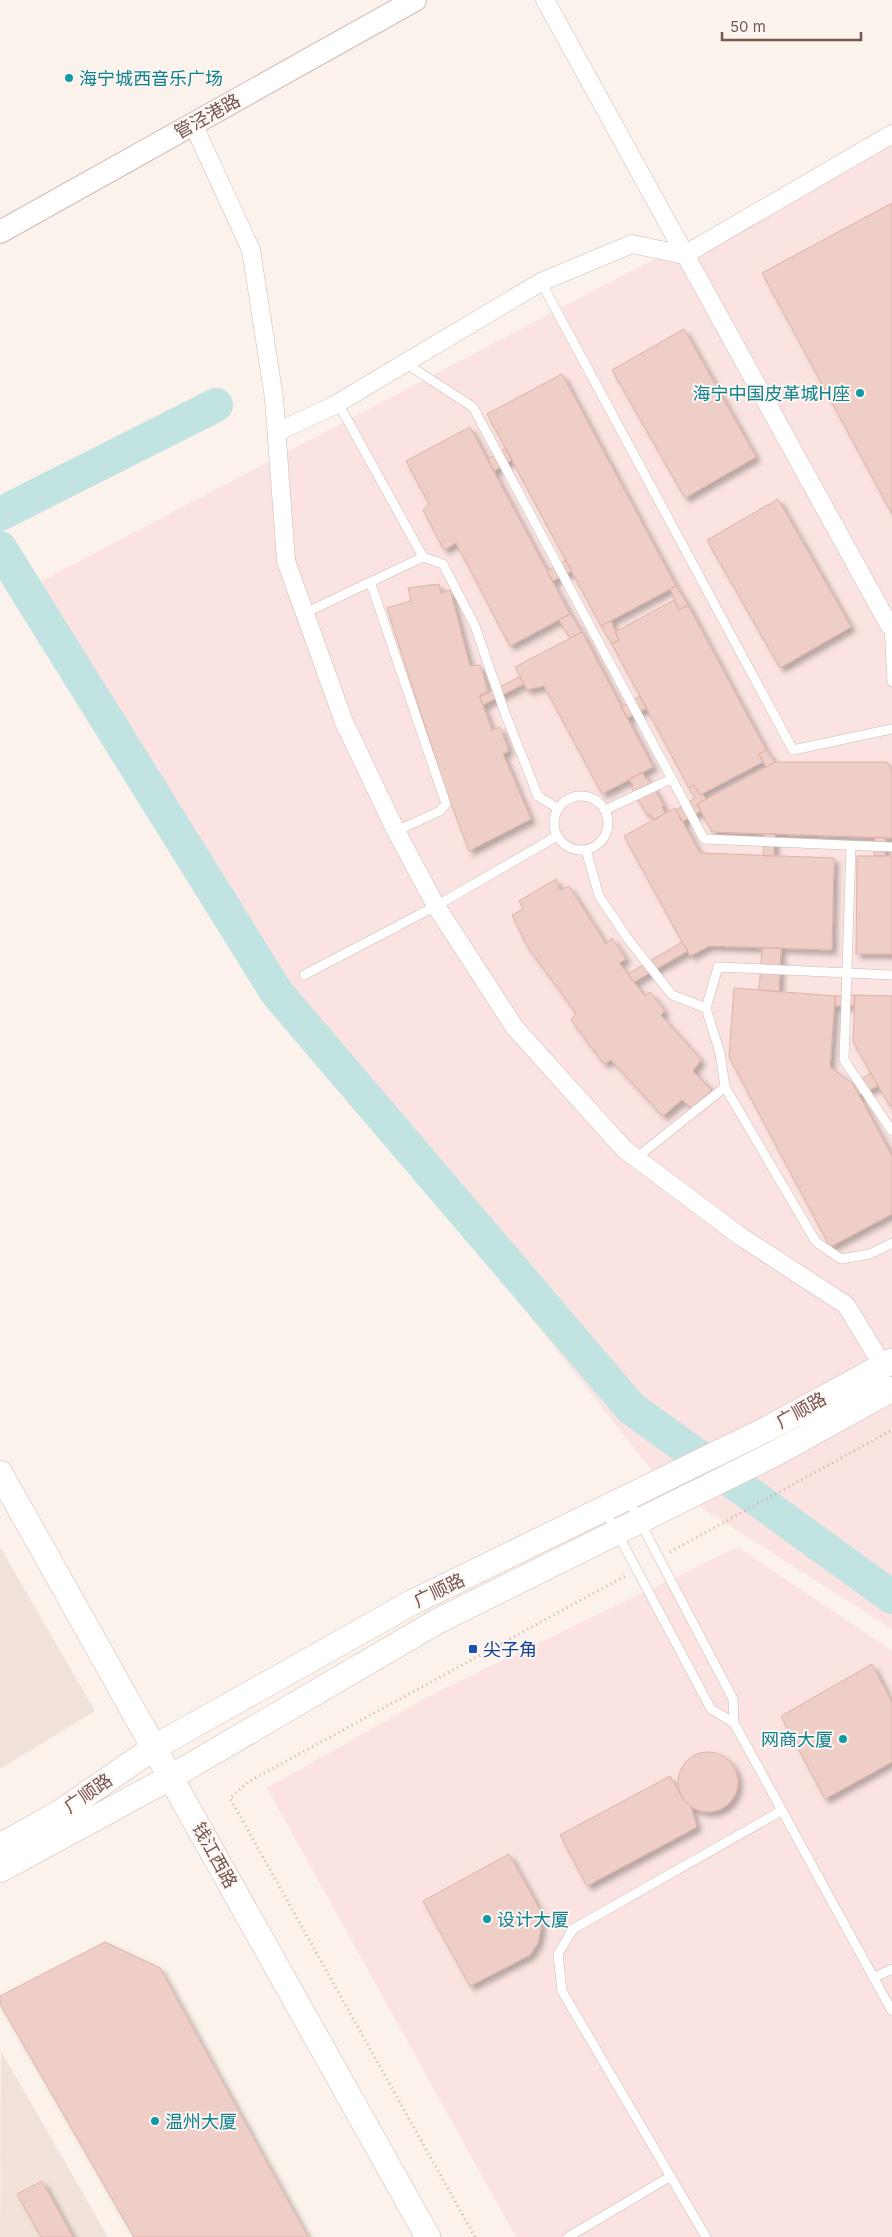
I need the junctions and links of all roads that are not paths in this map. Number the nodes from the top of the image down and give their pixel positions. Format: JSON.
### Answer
{"nodes":[{"id":1,"x":415,"y":0,"type":"edge"},
{"id":2,"x":545,"y":0,"type":"edge"},
{"id":3,"x":193,"y":124,"type":"junction"},
{"id":4,"x":892,"y":134,"type":"edge"},
{"id":5,"x":0,"y":232,"type":"edge"},
{"id":6,"x":684,"y":255,"type":"junction"},
{"id":7,"x":540,"y":282,"type":"junction"},
{"id":8,"x":405,"y":363,"type":"junction"},
{"id":9,"x":338,"y":403,"type":"junction"},
{"id":10,"x":277,"y":432,"type":"junction"},
{"id":11,"x":423,"y":557,"type":"junction"},
{"id":12,"x":370,"y":584,"type":"junction"},
{"id":13,"x":305,"y":614,"type":"junction"},
{"id":14,"x":891,"y":624,"type":"edge"},
{"id":15,"x":892,"y":671,"type":"edge"},
{"id":16,"x":892,"y":682,"type":"edge"},
{"id":17,"x":892,"y":729,"type":"edge"},
{"id":18,"x":671,"y":779,"type":"junction"},
{"id":19,"x":557,"y":808,"type":"junction"},
{"id":20,"x":605,"y":810,"type":"junction"},
{"id":21,"x":396,"y":830,"type":"junction"},
{"id":22,"x":556,"y":836,"type":"junction"},
{"id":23,"x":851,"y":846,"type":"junction"},
{"id":24,"x":892,"y":848,"type":"edge"},
{"id":25,"x":586,"y":850,"type":"junction"},
{"id":26,"x":436,"y":906,"type":"junction"},
{"id":27,"x":846,"y":973,"type":"junction"},
{"id":28,"x":304,"y":975,"type":"dead end"},
{"id":29,"x":892,"y":975,"type":"edge"},
{"id":30,"x":706,"y":1008,"type":"junction"},
{"id":31,"x":725,"y":1087,"type":"junction"},
{"id":32,"x":889,"y":1116,"type":"edge"},
{"id":33,"x":892,"y":1131,"type":"edge"},
{"id":34,"x":636,"y":1158,"type":"junction"},
{"id":35,"x":892,"y":1243,"type":"edge"},
{"id":36,"x":889,"y":1372,"type":"edge"},
{"id":37,"x":0,"y":1473,"type":"edge"},
{"id":38,"x":628,"y":1499,"type":"junction"},
{"id":39,"x":605,"y":1509,"type":"junction"},
{"id":40,"x":640,"y":1522,"type":"junction"},
{"id":41,"x":618,"y":1533,"type":"junction"},
{"id":42,"x":734,"y":1723,"type":"junction"},
{"id":43,"x":155,"y":1747,"type":"junction"},
{"id":44,"x":171,"y":1777,"type":"junction"},
{"id":45,"x":781,"y":1811,"type":"junction"},
{"id":46,"x":0,"y":1846,"type":"edge"},
{"id":47,"x":0,"y":1870,"type":"edge"},
{"id":48,"x":892,"y":1969,"type":"edge"},
{"id":49,"x":873,"y":1978,"type":"junction"},
{"id":50,"x":892,"y":2011,"type":"edge"},
{"id":51,"x":671,"y":2176,"type":"junction"},
{"id":52,"x":428,"y":2237,"type":"edge"},
{"id":53,"x":568,"y":2237,"type":"edge"},
{"id":54,"x":706,"y":2237,"type":"edge"}],
"edges":[{"from":1,"to":3,"type":"street","name":"管泾港路"},
{"from":2,"to":6,"type":"street"},
{"from":3,"to":5,"type":"street","name":"管泾港路"},
{"from":3,"to":10,"type":"street"},
{"from":4,"to":6,"type":"street"},
{"from":6,"to":7,"type":"street"},
{"from":6,"to":14,"type":"street"},
{"from":7,"to":8,"type":"street"},
{"from":7,"to":17,"type":"lane"},
{"from":8,"to":9,"type":"street"},
{"from":8,"to":18,"type":"lane"},
{"from":9,"to":10,"type":"street"},
{"from":9,"to":11,"type":"lane"},
{"from":10,"to":13,"type":"street"},
{"from":11,"to":12,"type":"lane"},
{"from":11,"to":19,"type":"lane"},
{"from":12,"to":13,"type":"lane"},
{"from":12,"to":21,"type":"lane"},
{"from":13,"to":21,"type":"street"},
{"from":14,"to":15,"type":"lane"},
{"from":15,"to":16,"type":"lane"},
{"from":18,"to":20,"type":"lane"},
{"from":18,"to":23,"type":"lane"},
{"from":19,"to":20,"type":"lane"},
{"from":19,"to":22,"type":"lane"},
{"from":20,"to":25,"type":"lane"},
{"from":21,"to":26,"type":"street"},
{"from":22,"to":25,"type":"lane"},
{"from":22,"to":26,"type":"lane"},
{"from":23,"to":24,"type":"lane"},
{"from":23,"to":27,"type":"lane"},
{"from":25,"to":30,"type":"lane"},
{"from":26,"to":28,"type":"lane"},
{"from":26,"to":34,"type":"street"},
{"from":27,"to":29,"type":"lane"},
{"from":27,"to":30,"type":"lane"},
{"from":27,"to":32,"type":"lane"},
{"from":30,"to":31,"type":"lane"},
{"from":31,"to":34,"type":"lane"},
{"from":31,"to":35,"type":"lane"},
{"from":32,"to":33,"type":"lane"},
{"from":34,"to":36,"type":"street"},
{"from":36,"to":38,"type":"main road","name":"广顺路"},
{"from":36,"to":40,"type":"main road","name":"广顺路"},
{"from":37,"to":43,"type":"main road","name":"钱江西路"},
{"from":38,"to":39,"type":"main road","name":"广顺路"},
{"from":38,"to":40,"type":"lane"},
{"from":39,"to":41,"type":"lane"},
{"from":39,"to":43,"type":"main road","name":"广顺路"},
{"from":40,"to":41,"type":"main road","name":"广顺路"},
{"from":40,"to":42,"type":"lane"},
{"from":41,"to":42,"type":"lane"},
{"from":41,"to":44,"type":"main road","name":"广顺路"},
{"from":42,"to":45,"type":"lane"},
{"from":43,"to":44,"type":"main road","name":"钱江西路"},
{"from":43,"to":46,"type":"main road","name":"广顺路"},
{"from":44,"to":47,"type":"main road","name":"广顺路"},
{"from":44,"to":52,"type":"main road","name":"钱江西路"},
{"from":45,"to":49,"type":"lane"},
{"from":45,"to":51,"type":"lane"},
{"from":48,"to":49,"type":"lane"},
{"from":49,"to":50,"type":"lane"},
{"from":51,"to":53,"type":"lane"},
{"from":51,"to":54,"type":"lane"}]}
